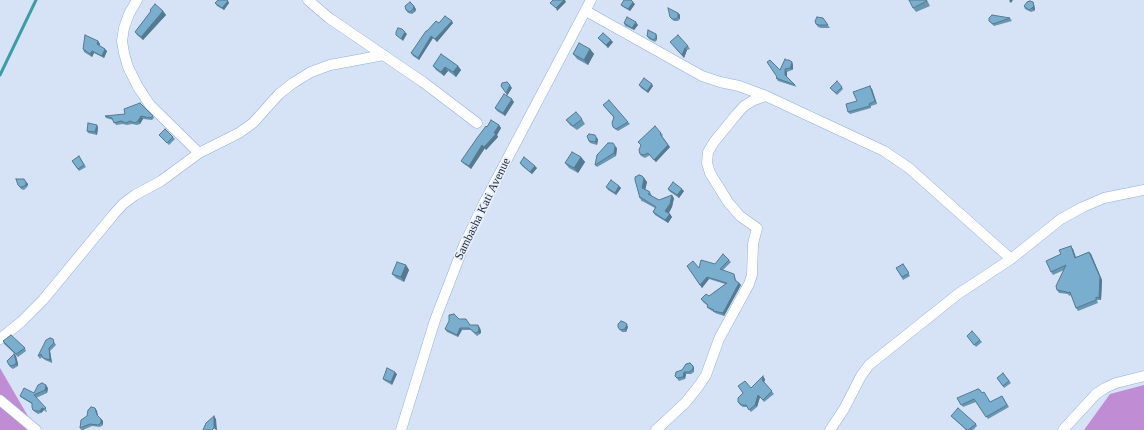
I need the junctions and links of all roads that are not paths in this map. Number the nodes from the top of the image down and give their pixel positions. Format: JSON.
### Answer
{"nodes":[{"id":1,"x":137,"y":0,"type":"edge"},
{"id":2,"x":308,"y":0,"type":"edge"},
{"id":3,"x":591,"y":0,"type":"edge"},
{"id":4,"x":586,"y":11,"type":"junction"},
{"id":5,"x":384,"y":55,"type":"junction"},
{"id":6,"x":766,"y":96,"type":"junction"},
{"id":7,"x":476,"y":123,"type":"dead end"},
{"id":8,"x":199,"y":153,"type":"junction"},
{"id":9,"x":1144,"y":190,"type":"edge"},
{"id":10,"x":1011,"y":258,"type":"junction"},
{"id":11,"x":0,"y":339,"type":"edge"},
{"id":12,"x":1144,"y":376,"type":"edge"},
{"id":13,"x":0,"y":400,"type":"edge"},
{"id":14,"x":36,"y":430,"type":"edge"},
{"id":15,"x":402,"y":430,"type":"edge"},
{"id":16,"x":656,"y":430,"type":"edge"},
{"id":17,"x":830,"y":430,"type":"edge"},
{"id":18,"x":1063,"y":430,"type":"edge"}],
"edges":[{"from":1,"to":8,"type":"street"},
{"from":2,"to":5,"type":"street"},
{"from":3,"to":4,"type":"street","name":"Sambasha Kati Avenue"},
{"from":4,"to":6,"type":"street"},
{"from":4,"to":15,"type":"street","name":"Sambasha Kati Avenue"},
{"from":5,"to":7,"type":"street"},
{"from":5,"to":8,"type":"street"},
{"from":6,"to":10,"type":"street"},
{"from":6,"to":16,"type":"street"},
{"from":8,"to":11,"type":"street"},
{"from":9,"to":10,"type":"street"},
{"from":10,"to":17,"type":"street"},
{"from":12,"to":18,"type":"street"},
{"from":13,"to":14,"type":"street"}]}
